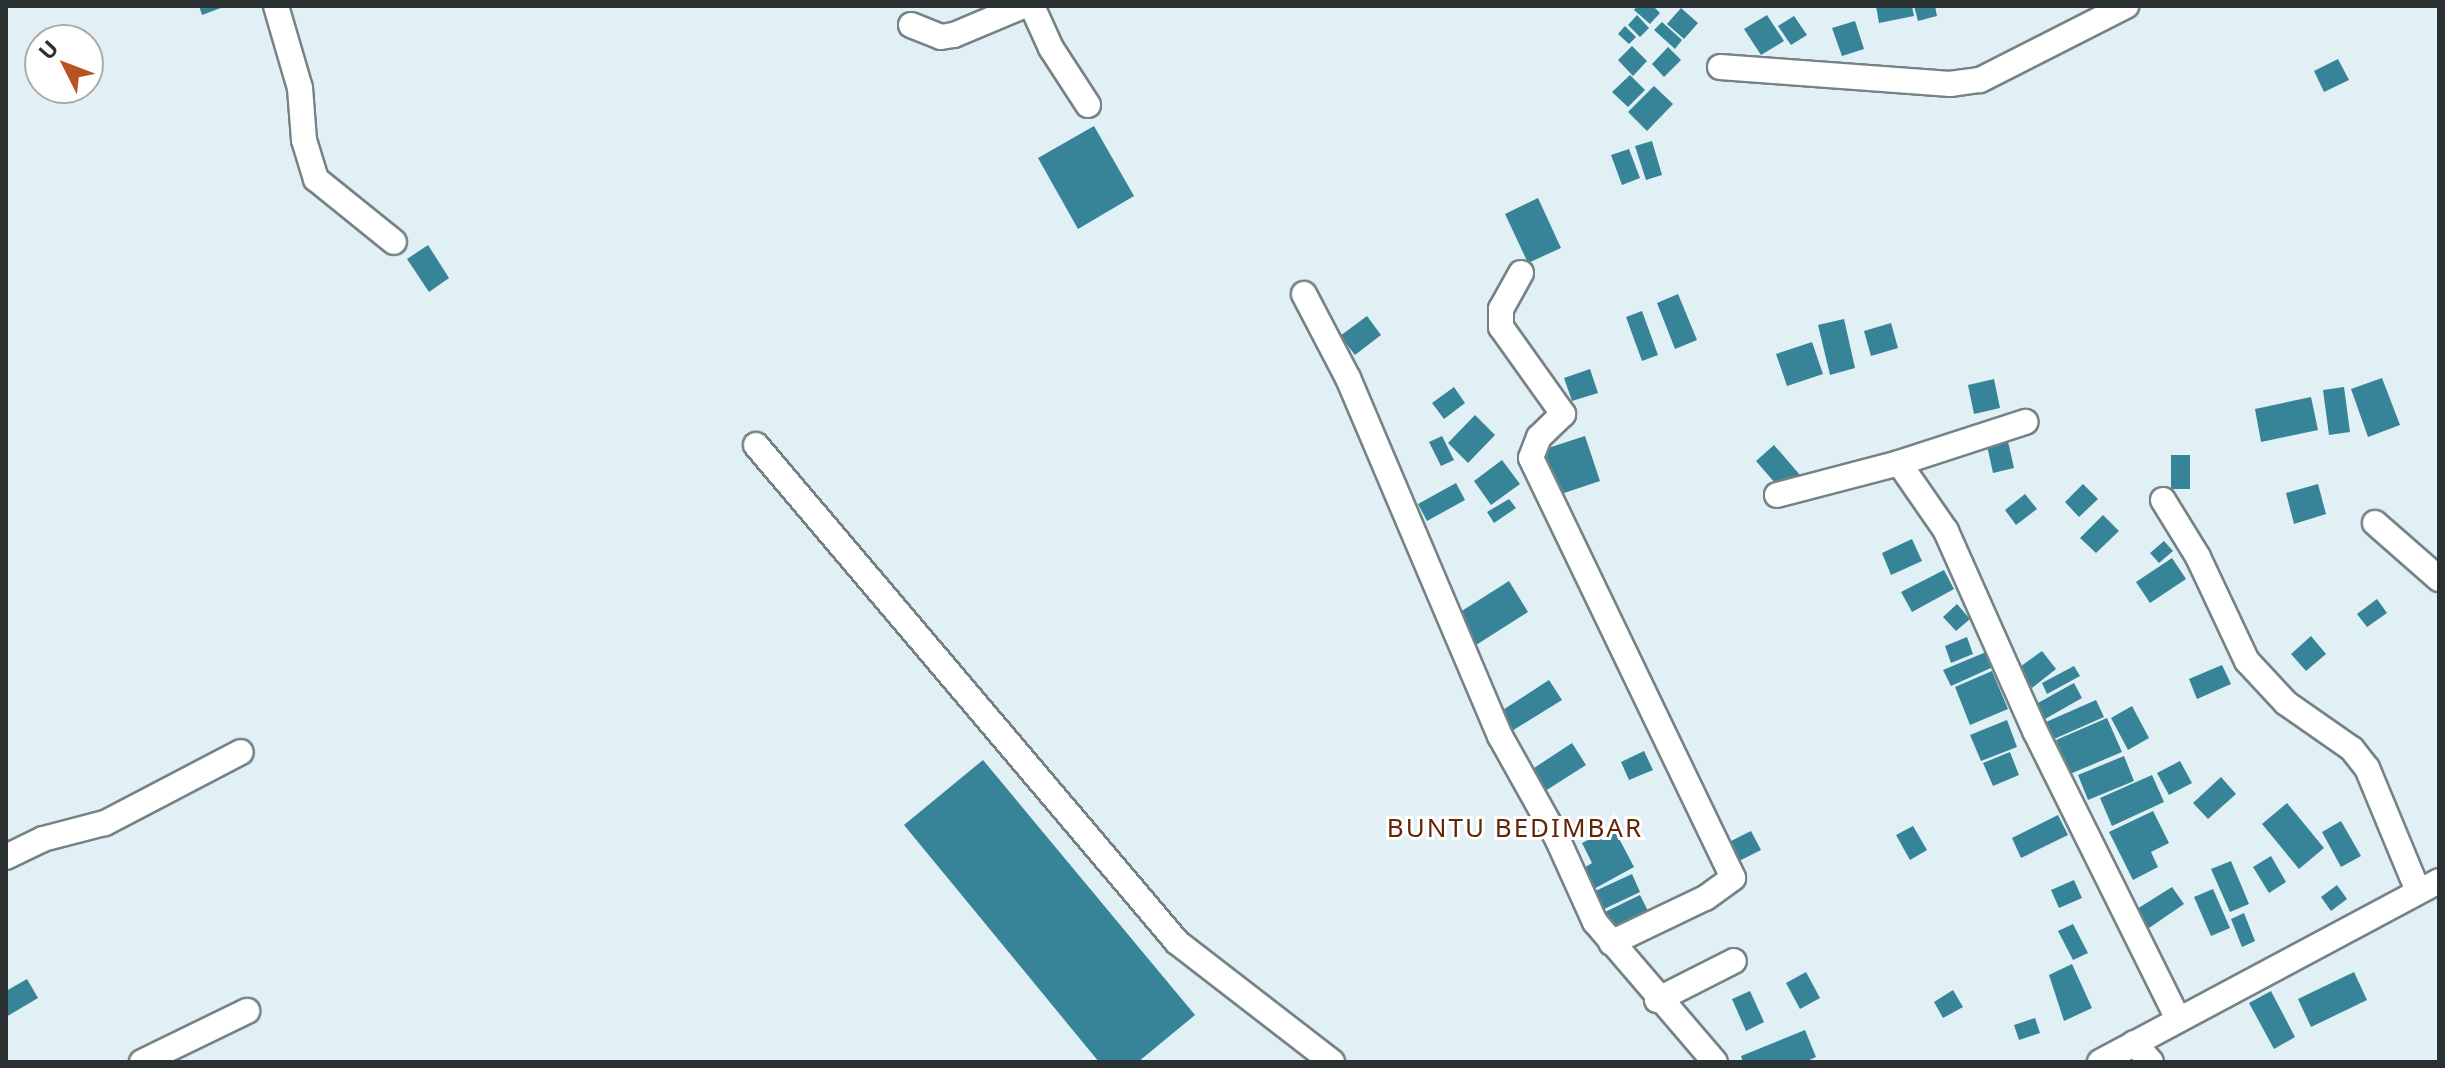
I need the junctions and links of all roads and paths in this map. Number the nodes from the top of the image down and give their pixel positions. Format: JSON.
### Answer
{"nodes":[{"id":1,"x":276,"y":6,"type":"edge"},
{"id":2,"x":1023,"y":6,"type":"edge"},
{"id":3,"x":1032,"y":6,"type":"edge"},
{"id":4,"x":2126,"y":6,"type":"edge"},
{"id":5,"x":911,"y":25,"type":"dead end"},
{"id":6,"x":1720,"y":67,"type":"dead end"},
{"id":7,"x":1088,"y":105,"type":"dead end"},
{"id":8,"x":394,"y":242,"type":"dead end"},
{"id":9,"x":1521,"y":273,"type":"dead end"},
{"id":10,"x":1304,"y":294,"type":"dead end"},
{"id":11,"x":2025,"y":422,"type":"dead end"},
{"id":12,"x":756,"y":445,"type":"dead end"},
{"id":13,"x":1899,"y":463,"type":"junction"},
{"id":14,"x":1777,"y":495,"type":"dead end"},
{"id":15,"x":2163,"y":500,"type":"dead end"},
{"id":16,"x":2375,"y":523,"type":"dead end"},
{"id":17,"x":2439,"y":579,"type":"edge"},
{"id":18,"x":241,"y":752,"type":"dead end"},
{"id":19,"x":6,"y":857,"type":"edge"},
{"id":20,"x":2429,"y":886,"type":"edge"},
{"id":21,"x":1611,"y":943,"type":"junction"},
{"id":22,"x":1734,"y":961,"type":"dead end"},
{"id":23,"x":1657,"y":1000,"type":"junction"},
{"id":24,"x":247,"y":1011,"type":"dead end"},
{"id":25,"x":2178,"y":1019,"type":"junction"},
{"id":26,"x":2134,"y":1043,"type":"junction"},
{"id":27,"x":142,"y":1062,"type":"edge"},
{"id":28,"x":1332,"y":1062,"type":"edge"},
{"id":29,"x":1715,"y":1062,"type":"edge"},
{"id":30,"x":2100,"y":1062,"type":"edge"},
{"id":31,"x":2151,"y":1062,"type":"edge"}],
"edges":[{"from":1,"to":8,"type":"street"},
{"from":2,"to":5,"type":"street"},
{"from":3,"to":7,"type":"street"},
{"from":4,"to":6,"type":"street"},
{"from":9,"to":21,"type":"street"},
{"from":10,"to":21,"type":"street"},
{"from":11,"to":13,"type":"street"},
{"from":12,"to":28,"type":"street"},
{"from":13,"to":14,"type":"street"},
{"from":13,"to":25,"type":"street"},
{"from":15,"to":20,"type":"street"},
{"from":16,"to":17,"type":"street"},
{"from":18,"to":19,"type":"street"},
{"from":20,"to":25,"type":"street"},
{"from":21,"to":23,"type":"street"},
{"from":22,"to":23,"type":"street"},
{"from":23,"to":29,"type":"street"},
{"from":24,"to":27,"type":"street"},
{"from":25,"to":26,"type":"street"},
{"from":26,"to":30,"type":"street"},
{"from":26,"to":31,"type":"street"}]}
